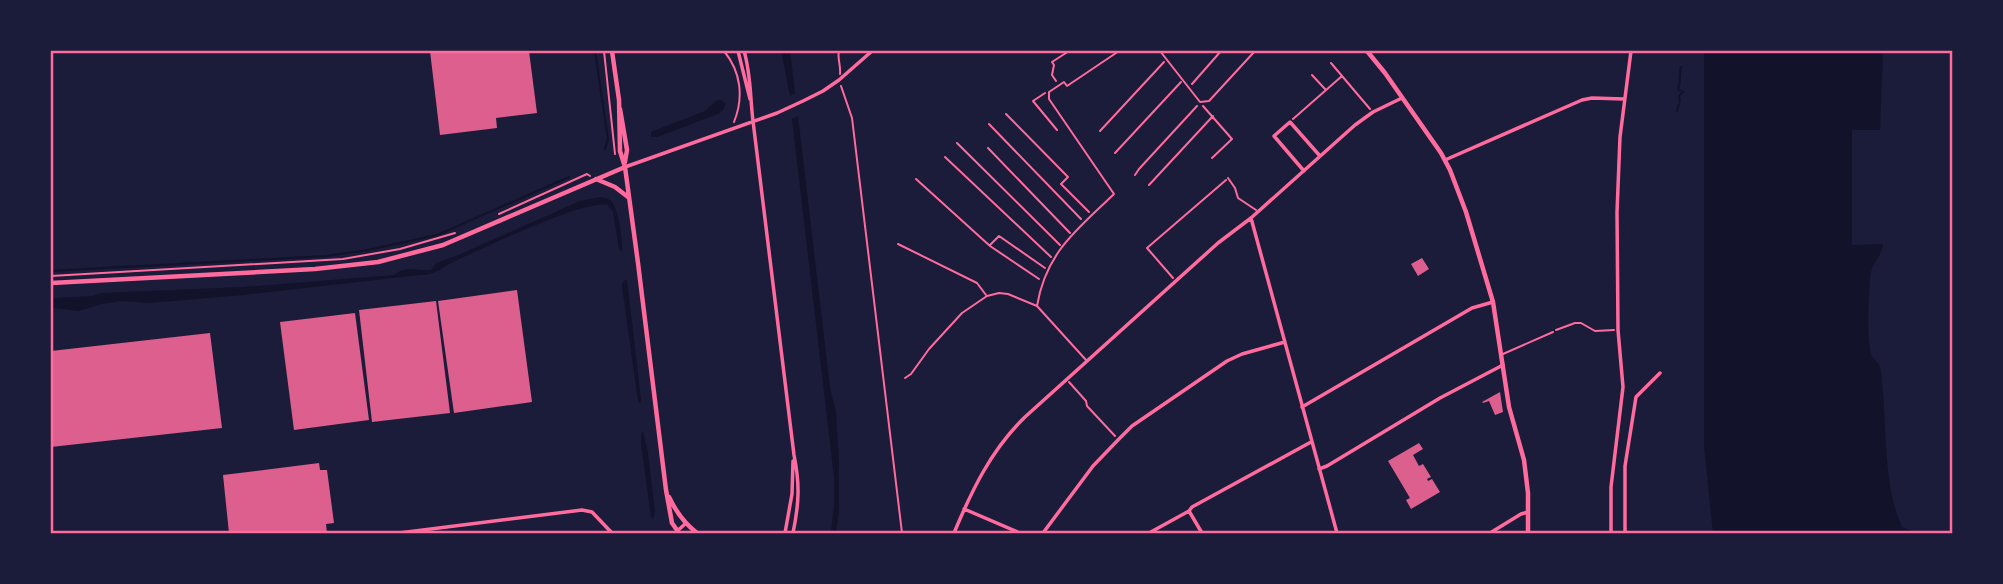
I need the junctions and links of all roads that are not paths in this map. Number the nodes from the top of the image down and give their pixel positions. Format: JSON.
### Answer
{"nodes":[{"id":1,"x":612,"y":51,"type":"edge"},
{"id":2,"x":738,"y":51,"type":"edge"},
{"id":3,"x":744,"y":51,"type":"edge"},
{"id":4,"x":872,"y":51,"type":"edge"},
{"id":5,"x":1119,"y":51,"type":"edge"},
{"id":6,"x":1160,"y":51,"type":"edge"},
{"id":7,"x":1255,"y":51,"type":"edge"},
{"id":8,"x":1367,"y":51,"type":"edge"},
{"id":9,"x":1631,"y":51,"type":"edge"},
{"id":10,"x":1402,"y":97,"type":"junction"},
{"id":11,"x":1624,"y":99,"type":"junction"},
{"id":12,"x":750,"y":101,"type":"junction"},
{"id":13,"x":753,"y":121,"type":"junction"},
{"id":14,"x":1320,"y":156,"type":"junction"},
{"id":15,"x":1446,"y":160,"type":"junction"},
{"id":16,"x":625,"y":167,"type":"junction"},
{"id":17,"x":1304,"y":171,"type":"junction"},
{"id":18,"x":1228,"y":178,"type":"road end"},
{"id":19,"x":596,"y":179,"type":"junction"},
{"id":20,"x":629,"y":197,"type":"junction"},
{"id":21,"x":1258,"y":212,"type":"junction"},
{"id":22,"x":1251,"y":218,"type":"junction"},
{"id":23,"x":898,"y":244,"type":"dead end"},
{"id":24,"x":51,"y":283,"type":"edge"},
{"id":25,"x":987,"y":296,"type":"junction"},
{"id":26,"x":1493,"y":302,"type":"junction"},
{"id":27,"x":1037,"y":306,"type":"junction"},
{"id":28,"x":1553,"y":332,"type":"road end"},
{"id":29,"x":1285,"y":342,"type":"junction"},
{"id":30,"x":1501,"y":354,"type":"junction"},
{"id":31,"x":1087,"y":361,"type":"junction"},
{"id":32,"x":1503,"y":365,"type":"junction"},
{"id":33,"x":1660,"y":373,"type":"dead end"},
{"id":34,"x":905,"y":378,"type":"dead end"},
{"id":35,"x":1302,"y":407,"type":"junction"},
{"id":36,"x":1311,"y":441,"type":"junction"},
{"id":37,"x":794,"y":455,"type":"junction"},
{"id":38,"x":1319,"y":468,"type":"junction"},
{"id":39,"x":666,"y":490,"type":"junction"},
{"id":40,"x":964,"y":509,"type":"junction"},
{"id":41,"x":1189,"y":511,"type":"junction"},
{"id":42,"x":1528,"y":512,"type":"junction"},
{"id":43,"x":685,"y":524,"type":"junction"},
{"id":44,"x":399,"y":533,"type":"edge"},
{"id":45,"x":612,"y":533,"type":"edge"},
{"id":46,"x":677,"y":533,"type":"edge"},
{"id":47,"x":697,"y":533,"type":"edge"},
{"id":48,"x":785,"y":533,"type":"edge"},
{"id":49,"x":793,"y":533,"type":"edge"},
{"id":50,"x":954,"y":533,"type":"edge"},
{"id":51,"x":1020,"y":533,"type":"edge"},
{"id":52,"x":1043,"y":533,"type":"edge"},
{"id":53,"x":1149,"y":533,"type":"edge"},
{"id":54,"x":1202,"y":533,"type":"edge"},
{"id":55,"x":1337,"y":533,"type":"edge"},
{"id":56,"x":1490,"y":533,"type":"edge"},
{"id":57,"x":1528,"y":533,"type":"edge"},
{"id":58,"x":1611,"y":533,"type":"edge"},
{"id":59,"x":1625,"y":533,"type":"edge"}],
"edges":[{"from":1,"to":16,"type":"street"},
{"from":2,"to":12,"type":"street"},
{"from":3,"to":12,"type":"street"},
{"from":4,"to":13,"type":"street"},
{"from":5,"to":27,"type":"lane"},
{"from":6,"to":7,"type":"lane"},
{"from":8,"to":10,"type":"street"},
{"from":9,"to":11,"type":"street"},
{"from":10,"to":14,"type":"street"},
{"from":10,"to":15,"type":"street"},
{"from":11,"to":15,"type":"street"},
{"from":11,"to":58,"type":"street"},
{"from":12,"to":13,"type":"street"},
{"from":13,"to":16,"type":"street"},
{"from":13,"to":37,"type":"street"},
{"from":14,"to":17,"type":"street"},
{"from":14,"to":17,"type":"street"},
{"from":15,"to":26,"type":"street"},
{"from":16,"to":19,"type":"street"},
{"from":16,"to":20,"type":"street"},
{"from":17,"to":21,"type":"street"},
{"from":18,"to":21,"type":"lane"},
{"from":19,"to":20,"type":"street"},
{"from":19,"to":24,"type":"street"},
{"from":20,"to":39,"type":"street"},
{"from":21,"to":22,"type":"street"},
{"from":22,"to":29,"type":"street"},
{"from":22,"to":31,"type":"street"},
{"from":23,"to":25,"type":"lane"},
{"from":25,"to":27,"type":"lane"},
{"from":25,"to":34,"type":"lane"},
{"from":26,"to":30,"type":"street"},
{"from":26,"to":35,"type":"street"},
{"from":27,"to":31,"type":"lane"},
{"from":28,"to":30,"type":"lane"},
{"from":29,"to":35,"type":"street"},
{"from":29,"to":52,"type":"street"},
{"from":30,"to":32,"type":"street"},
{"from":31,"to":40,"type":"street"},
{"from":32,"to":38,"type":"street"},
{"from":32,"to":42,"type":"street"},
{"from":33,"to":59,"type":"street"},
{"from":35,"to":36,"type":"street"},
{"from":36,"to":38,"type":"street"},
{"from":36,"to":41,"type":"street"},
{"from":37,"to":48,"type":"street"},
{"from":37,"to":49,"type":"street"},
{"from":38,"to":55,"type":"street"},
{"from":39,"to":43,"type":"street"},
{"from":39,"to":46,"type":"street"},
{"from":40,"to":50,"type":"street"},
{"from":40,"to":51,"type":"street"},
{"from":41,"to":53,"type":"street"},
{"from":41,"to":54,"type":"street"},
{"from":42,"to":56,"type":"street"},
{"from":42,"to":57,"type":"street"},
{"from":43,"to":46,"type":"street"},
{"from":43,"to":47,"type":"street"},
{"from":44,"to":45,"type":"street"}]}
